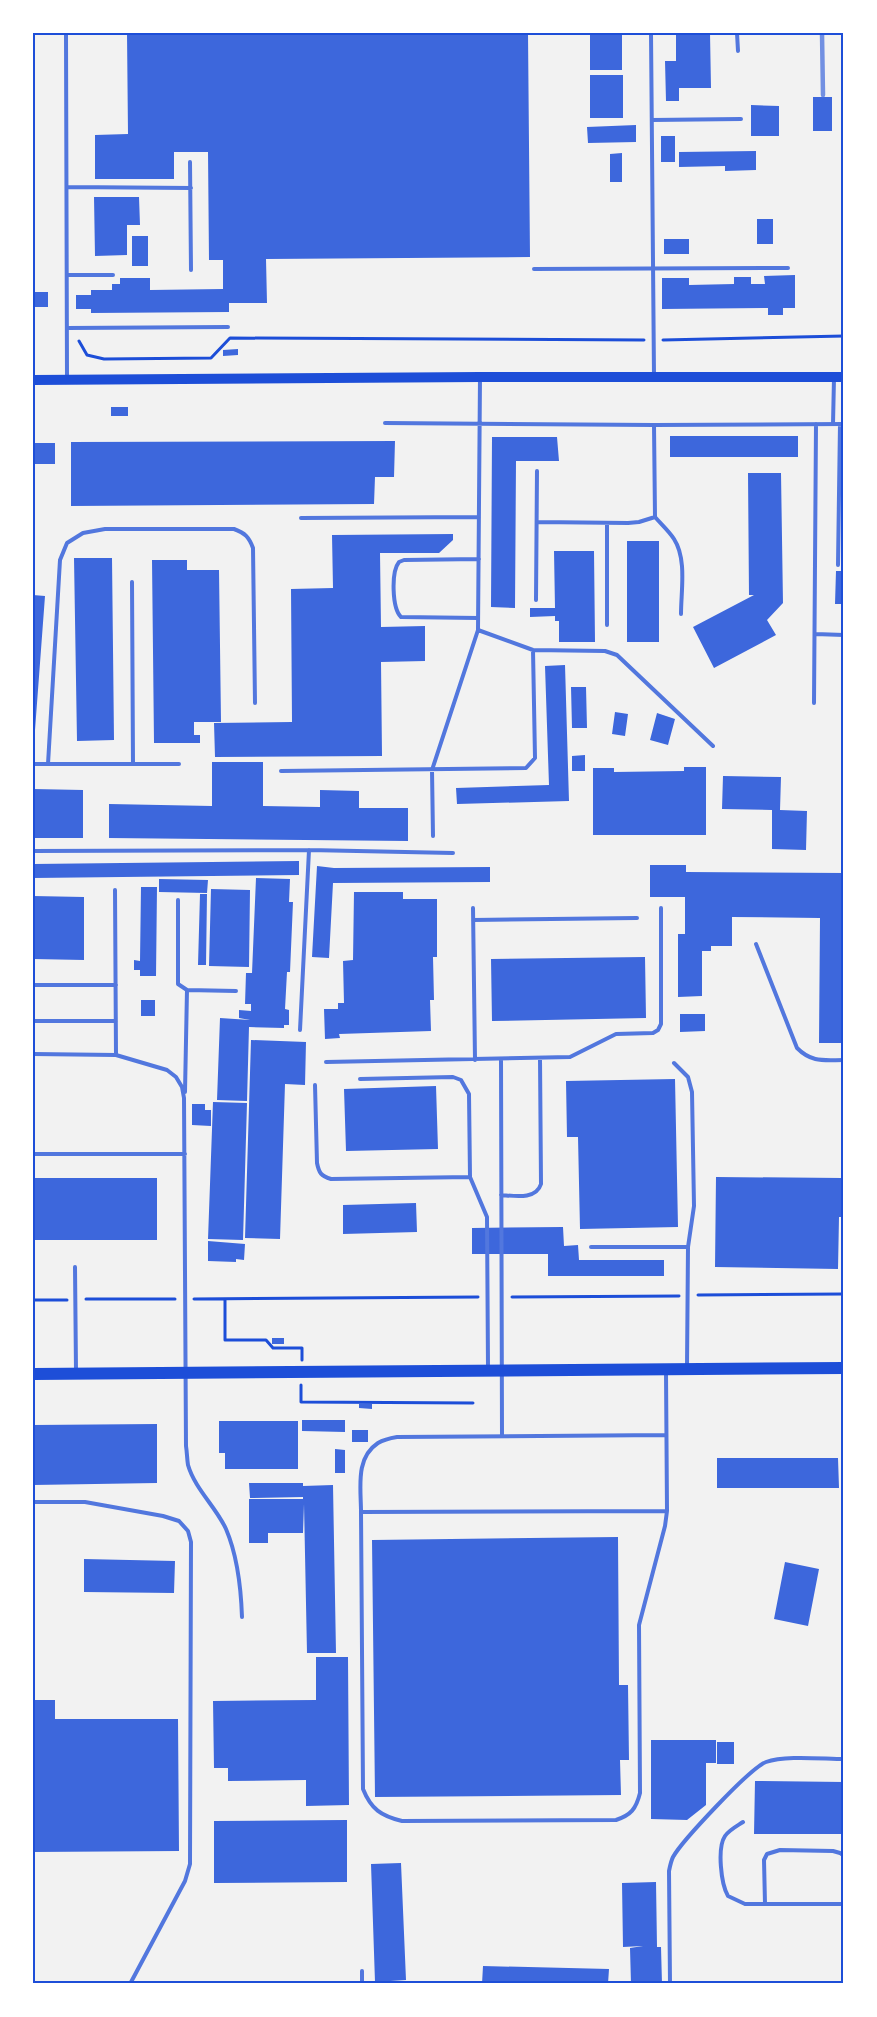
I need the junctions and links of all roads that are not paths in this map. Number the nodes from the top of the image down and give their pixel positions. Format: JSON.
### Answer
{"nodes":[{"id":1,"x":66,"y":33,"type":"edge"},
{"id":2,"x":651,"y":33,"type":"edge"},
{"id":3,"x":737,"y":33,"type":"edge"},
{"id":4,"x":738,"y":51,"type":"dead end"},
{"id":5,"x":741,"y":119,"type":"dead end"},
{"id":6,"x":652,"y":120,"type":"junction"},
{"id":7,"x":190,"y":162,"type":"dead end"},
{"id":8,"x":67,"y":187,"type":"junction"},
{"id":9,"x":190,"y":188,"type":"junction"},
{"id":10,"x":534,"y":268,"type":"dead end"},
{"id":11,"x":654,"y":268,"type":"junction"},
{"id":12,"x":788,"y":268,"type":"dead end"},
{"id":13,"x":191,"y":270,"type":"dead end"},
{"id":14,"x":67,"y":275,"type":"junction"},
{"id":15,"x":113,"y":275,"type":"dead end"},
{"id":16,"x":228,"y":327,"type":"dead end"},
{"id":17,"x":67,"y":328,"type":"junction"},
{"id":18,"x":480,"y":377,"type":"junction"},
{"id":19,"x":654,"y":377,"type":"junction"},
{"id":20,"x":839,"y":377,"type":"edge"},
{"id":21,"x":33,"y":380,"type":"edge"},
{"id":22,"x":67,"y":380,"type":"junction"},
{"id":23,"x":385,"y":423,"type":"dead end"},
{"id":24,"x":479,"y":424,"type":"junction"},
{"id":25,"x":816,"y":424,"type":"junction"},
{"id":26,"x":833,"y":424,"type":"junction"},
{"id":27,"x":842,"y":424,"type":"edge"},
{"id":28,"x":654,"y":425,"type":"junction"},
{"id":29,"x":537,"y":471,"type":"dead end"},
{"id":30,"x":479,"y":517,"type":"junction"},
{"id":31,"x":654,"y":517,"type":"junction"},
{"id":32,"x":301,"y":518,"type":"dead end"},
{"id":33,"x":838,"y":520,"type":"junction"},
{"id":34,"x":844,"y":520,"type":"edge"},
{"id":35,"x":537,"y":522,"type":"junction"},
{"id":36,"x":607,"y":524,"type":"junction"},
{"id":37,"x":479,"y":559,"type":"junction"},
{"id":38,"x":838,"y":565,"type":"dead end"},
{"id":39,"x":132,"y":582,"type":"dead end"},
{"id":40,"x":536,"y":600,"type":"dead end"},
{"id":41,"x":681,"y":614,"type":"dead end"},
{"id":42,"x":478,"y":618,"type":"junction"},
{"id":43,"x":607,"y":625,"type":"dead end"},
{"id":44,"x":478,"y":630,"type":"junction"},
{"id":45,"x":814,"y":634,"type":"junction"},
{"id":46,"x":844,"y":635,"type":"edge"},
{"id":47,"x":533,"y":650,"type":"junction"},
{"id":48,"x":814,"y":703,"type":"dead end"},
{"id":49,"x":255,"y":704,"type":"dead end"},
{"id":50,"x":713,"y":746,"type":"dead end"},
{"id":51,"x":33,"y":764,"type":"edge"},
{"id":52,"x":48,"y":764,"type":"junction"},
{"id":53,"x":133,"y":764,"type":"junction"},
{"id":54,"x":179,"y":764,"type":"dead end"},
{"id":55,"x":432,"y":770,"type":"junction"},
{"id":56,"x":281,"y":771,"type":"dead end"},
{"id":57,"x":433,"y":836,"type":"dead end"},
{"id":58,"x":309,"y":850,"type":"junction"},
{"id":59,"x":33,"y":851,"type":"edge"},
{"id":60,"x":453,"y":853,"type":"dead end"},
{"id":61,"x":115,"y":890,"type":"dead end"},
{"id":62,"x":178,"y":900,"type":"dead end"},
{"id":63,"x":473,"y":908,"type":"dead end"},
{"id":64,"x":661,"y":908,"type":"dead end"},
{"id":65,"x":637,"y":918,"type":"dead end"},
{"id":66,"x":474,"y":920,"type":"junction"},
{"id":67,"x":756,"y":944,"type":"dead end"},
{"id":68,"x":33,"y":985,"type":"edge"},
{"id":69,"x":116,"y":985,"type":"junction"},
{"id":70,"x":187,"y":990,"type":"junction"},
{"id":71,"x":236,"y":991,"type":"dead end"},
{"id":72,"x":33,"y":1021,"type":"edge"},
{"id":73,"x":116,"y":1021,"type":"junction"},
{"id":74,"x":300,"y":1030,"type":"dead end"},
{"id":75,"x":33,"y":1054,"type":"edge"},
{"id":76,"x":116,"y":1055,"type":"junction"},
{"id":77,"x":540,"y":1058,"type":"junction"},
{"id":78,"x":501,"y":1059,"type":"junction"},
{"id":79,"x":475,"y":1060,"type":"junction"},
{"id":80,"x":844,"y":1060,"type":"edge"},
{"id":81,"x":326,"y":1062,"type":"dead end"},
{"id":82,"x":674,"y":1063,"type":"dead end"},
{"id":83,"x":360,"y":1079,"type":"dead end"},
{"id":84,"x":315,"y":1085,"type":"dead end"},
{"id":85,"x":184,"y":1098,"type":"junction"},
{"id":86,"x":33,"y":1154,"type":"edge"},
{"id":87,"x":185,"y":1154,"type":"junction"},
{"id":88,"x":470,"y":1177,"type":"junction"},
{"id":89,"x":501,"y":1196,"type":"junction"},
{"id":90,"x":591,"y":1247,"type":"dead end"},
{"id":91,"x":688,"y":1247,"type":"junction"},
{"id":92,"x":75,"y":1267,"type":"dead end"},
{"id":93,"x":687,"y":1368,"type":"junction"},
{"id":94,"x":844,"y":1368,"type":"edge"},
{"id":95,"x":666,"y":1369,"type":"junction"},
{"id":96,"x":488,"y":1370,"type":"junction"},
{"id":97,"x":502,"y":1371,"type":"junction"},
{"id":98,"x":187,"y":1372,"type":"junction"},
{"id":99,"x":76,"y":1373,"type":"junction"},
{"id":100,"x":33,"y":1374,"type":"edge"},
{"id":101,"x":666,"y":1435,"type":"junction"},
{"id":102,"x":502,"y":1436,"type":"junction"},
{"id":103,"x":33,"y":1502,"type":"edge"},
{"id":104,"x":667,"y":1511,"type":"junction"},
{"id":105,"x":361,"y":1512,"type":"junction"},
{"id":106,"x":242,"y":1617,"type":"dead end"},
{"id":107,"x":844,"y":1760,"type":"edge"},
{"id":108,"x":743,"y":1821,"type":"dead end"},
{"id":109,"x":844,"y":1856,"type":"edge"},
{"id":110,"x":765,"y":1904,"type":"junction"},
{"id":111,"x":844,"y":1905,"type":"edge"},
{"id":112,"x":362,"y":1971,"type":"dead end"},
{"id":113,"x":130,"y":1984,"type":"edge"},
{"id":114,"x":362,"y":1984,"type":"edge"},
{"id":115,"x":670,"y":1984,"type":"edge"}],
"edges":[{"from":1,"to":8,"type":"lane"},
{"from":2,"to":6,"type":"lane"},
{"from":3,"to":4,"type":"lane"},
{"from":5,"to":6,"type":"lane"},
{"from":6,"to":11,"type":"lane"},
{"from":7,"to":9,"type":"lane"},
{"from":8,"to":9,"type":"lane"},
{"from":8,"to":14,"type":"lane"},
{"from":9,"to":13,"type":"lane"},
{"from":10,"to":11,"type":"lane"},
{"from":11,"to":12,"type":"lane"},
{"from":11,"to":19,"type":"lane"},
{"from":14,"to":15,"type":"lane"},
{"from":14,"to":17,"type":"lane"},
{"from":16,"to":17,"type":"lane"},
{"from":17,"to":22,"type":"lane"},
{"from":18,"to":19,"type":"main road"},
{"from":18,"to":22,"type":"main road"},
{"from":18,"to":24,"type":"lane"},
{"from":19,"to":20,"type":"main road"},
{"from":20,"to":26,"type":"lane"},
{"from":21,"to":22,"type":"main road"},
{"from":23,"to":24,"type":"lane"},
{"from":24,"to":28,"type":"lane"},
{"from":24,"to":30,"type":"lane"},
{"from":25,"to":26,"type":"lane"},
{"from":25,"to":28,"type":"lane"},
{"from":25,"to":45,"type":"lane"},
{"from":26,"to":27,"type":"lane"},
{"from":27,"to":33,"type":"lane"},
{"from":28,"to":31,"type":"lane"},
{"from":29,"to":35,"type":"lane"},
{"from":30,"to":32,"type":"lane"},
{"from":30,"to":37,"type":"lane"},
{"from":31,"to":36,"type":"lane"},
{"from":31,"to":41,"type":"lane"},
{"from":33,"to":34,"type":"lane"},
{"from":33,"to":38,"type":"lane"},
{"from":35,"to":36,"type":"lane"},
{"from":35,"to":40,"type":"lane"},
{"from":36,"to":43,"type":"lane"},
{"from":37,"to":42,"type":"lane"},
{"from":37,"to":42,"type":"lane"},
{"from":39,"to":53,"type":"lane"},
{"from":42,"to":44,"type":"lane"},
{"from":44,"to":47,"type":"lane"},
{"from":44,"to":55,"type":"lane"},
{"from":45,"to":46,"type":"lane"},
{"from":45,"to":48,"type":"lane"},
{"from":47,"to":50,"type":"lane"},
{"from":47,"to":55,"type":"lane"},
{"from":49,"to":52,"type":"lane"},
{"from":51,"to":52,"type":"lane"},
{"from":52,"to":53,"type":"lane"},
{"from":53,"to":54,"type":"lane"},
{"from":55,"to":56,"type":"lane"},
{"from":55,"to":57,"type":"lane"},
{"from":58,"to":59,"type":"lane"},
{"from":58,"to":60,"type":"lane"},
{"from":58,"to":74,"type":"lane"},
{"from":61,"to":69,"type":"lane"},
{"from":62,"to":70,"type":"lane"},
{"from":63,"to":66,"type":"lane"},
{"from":64,"to":77,"type":"lane"},
{"from":65,"to":66,"type":"lane"},
{"from":66,"to":79,"type":"lane"},
{"from":67,"to":80,"type":"lane"},
{"from":68,"to":69,"type":"lane"},
{"from":69,"to":73,"type":"lane"},
{"from":70,"to":71,"type":"lane"},
{"from":70,"to":85,"type":"lane"},
{"from":72,"to":73,"type":"lane"},
{"from":73,"to":76,"type":"lane"},
{"from":75,"to":76,"type":"lane"},
{"from":76,"to":85,"type":"lane"},
{"from":77,"to":78,"type":"lane"},
{"from":77,"to":89,"type":"lane"},
{"from":78,"to":79,"type":"lane"},
{"from":78,"to":89,"type":"lane"},
{"from":79,"to":81,"type":"lane"},
{"from":82,"to":91,"type":"lane"},
{"from":83,"to":88,"type":"lane"},
{"from":84,"to":88,"type":"lane"},
{"from":85,"to":87,"type":"lane"},
{"from":86,"to":87,"type":"lane"},
{"from":87,"to":98,"type":"lane"},
{"from":88,"to":96,"type":"lane"},
{"from":89,"to":97,"type":"lane"},
{"from":90,"to":91,"type":"lane"},
{"from":91,"to":93,"type":"lane"},
{"from":92,"to":99,"type":"lane"},
{"from":93,"to":94,"type":"main road"},
{"from":93,"to":95,"type":"main road"},
{"from":95,"to":97,"type":"main road"},
{"from":95,"to":101,"type":"lane"},
{"from":96,"to":97,"type":"main road"},
{"from":96,"to":98,"type":"main road"},
{"from":97,"to":102,"type":"lane"},
{"from":98,"to":99,"type":"main road"},
{"from":98,"to":106,"type":"lane"},
{"from":99,"to":100,"type":"main road"},
{"from":101,"to":102,"type":"lane"},
{"from":101,"to":104,"type":"lane"},
{"from":102,"to":105,"type":"lane"},
{"from":103,"to":113,"type":"lane"},
{"from":104,"to":105,"type":"lane"},
{"from":104,"to":105,"type":"lane"},
{"from":107,"to":115,"type":"lane"},
{"from":108,"to":110,"type":"lane"},
{"from":109,"to":110,"type":"lane"},
{"from":110,"to":111,"type":"lane"},
{"from":112,"to":114,"type":"lane"}]}
